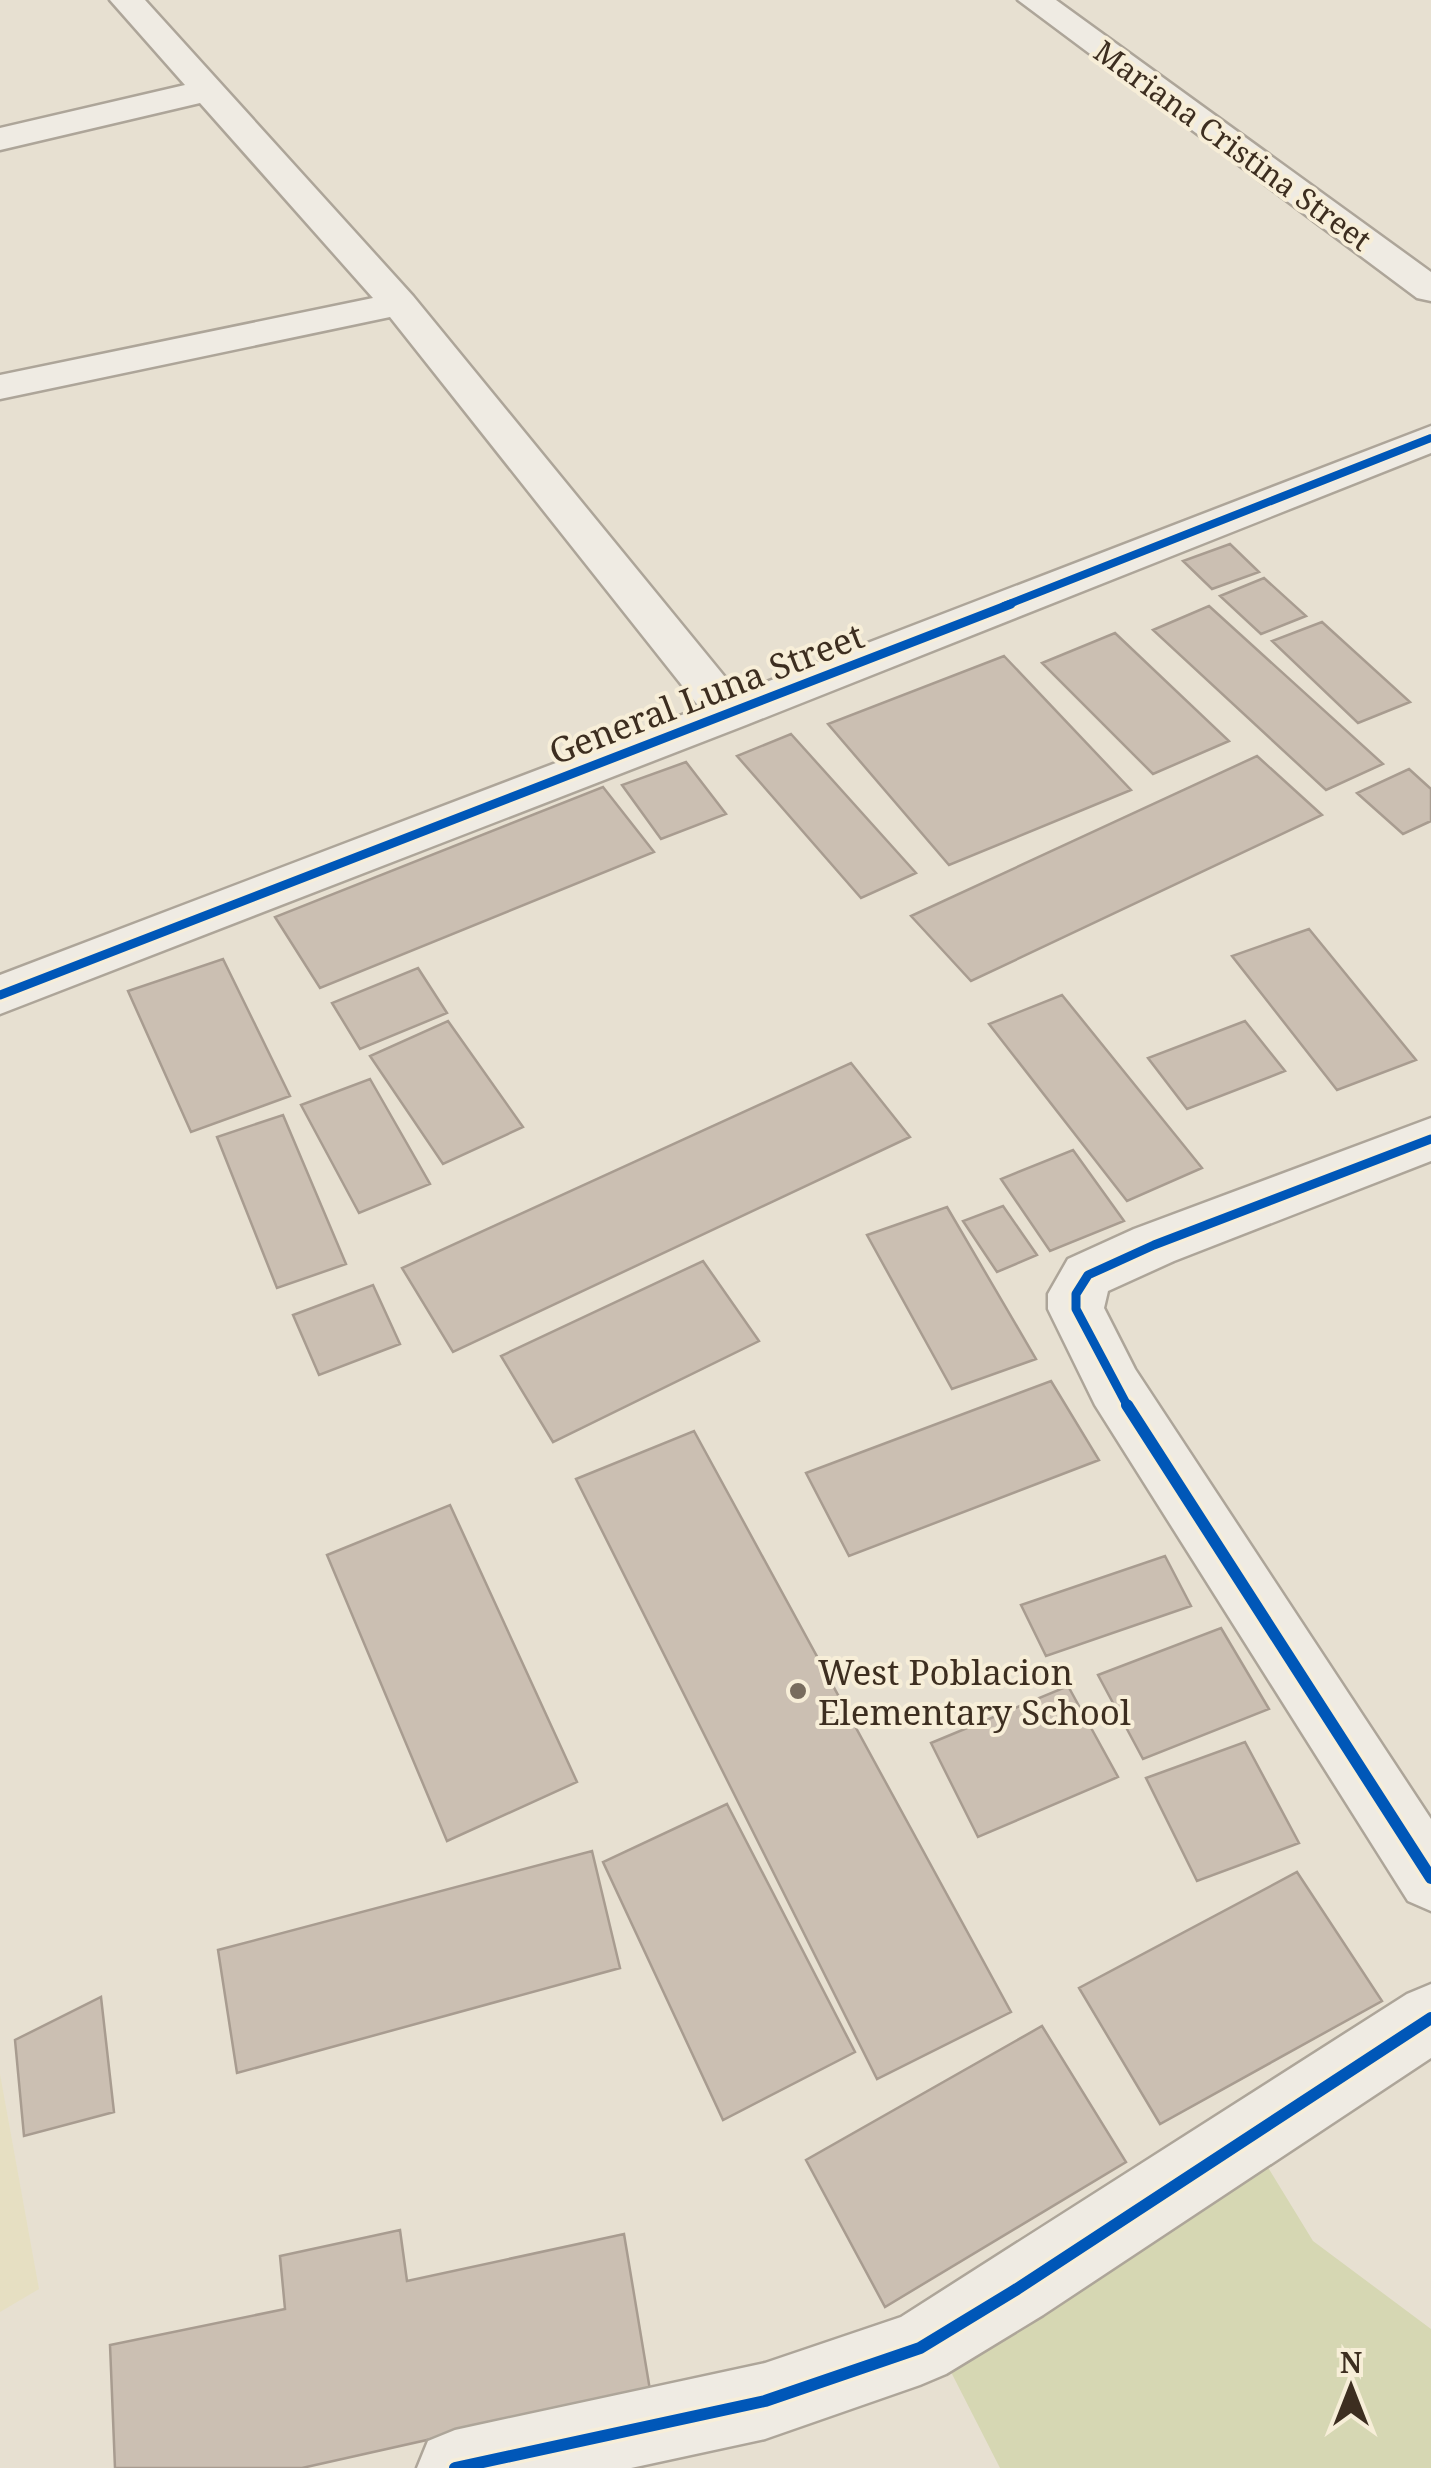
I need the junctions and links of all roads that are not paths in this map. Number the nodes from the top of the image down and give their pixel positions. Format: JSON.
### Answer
{"nodes":[{"id":1,"x":127,"y":0,"type":"edge"},
{"id":2,"x":1035,"y":0,"type":"edge"},
{"id":3,"x":209,"y":90,"type":"junction"},
{"id":4,"x":0,"y":139,"type":"edge"},
{"id":5,"x":1431,"y":290,"type":"edge"},
{"id":6,"x":399,"y":304,"type":"junction"},
{"id":7,"x":0,"y":387,"type":"edge"},
{"id":8,"x":1431,"y":438,"type":"edge"},
{"id":9,"x":730,"y":714,"type":"junction"},
{"id":10,"x":0,"y":995,"type":"edge"},
{"id":11,"x":1431,"y":1139,"type":"edge"},
{"id":12,"x":1431,"y":1878,"type":"edge"},
{"id":13,"x":1431,"y":2018,"type":"edge"},
{"id":14,"x":558,"y":2457,"type":"edge"},
{"id":15,"x":456,"y":2468,"type":"edge"}],
"edges":[{"from":1,"to":3,"type":"street"},
{"from":2,"to":5,"type":"street","name":"Mariana Cristina Street"},
{"from":3,"to":4,"type":"street"},
{"from":3,"to":6,"type":"street"},
{"from":6,"to":7,"type":"street"},
{"from":6,"to":9,"type":"street"},
{"from":8,"to":9,"type":"street","name":"General Luna Street"},
{"from":9,"to":10,"type":"street","name":"General Luna Street"},
{"from":11,"to":12,"type":"street"},
{"from":13,"to":14,"type":"street"},
{"from":14,"to":15,"type":"street"}]}
